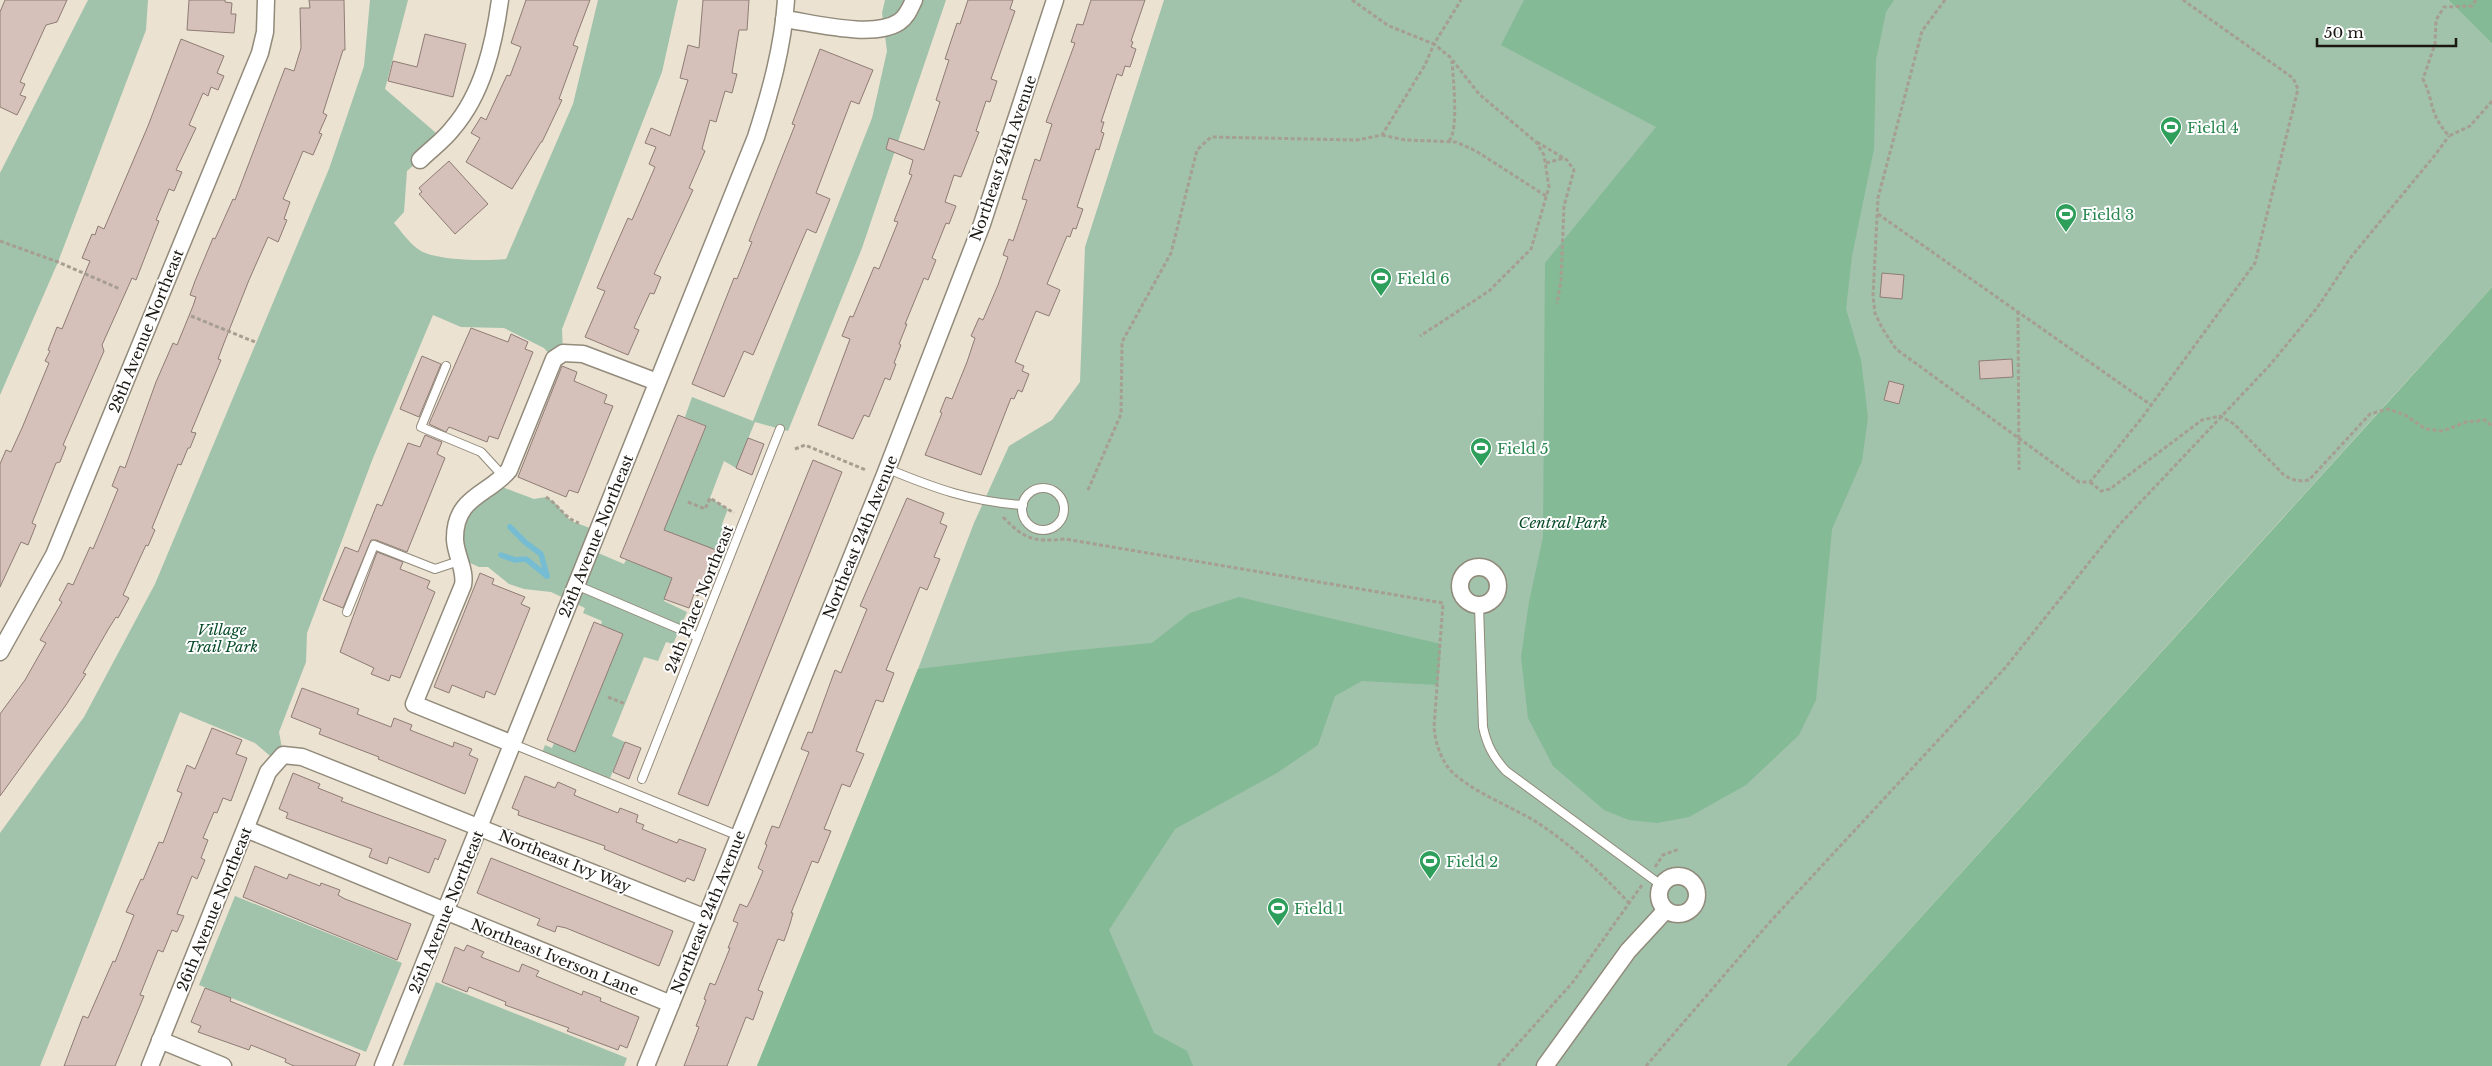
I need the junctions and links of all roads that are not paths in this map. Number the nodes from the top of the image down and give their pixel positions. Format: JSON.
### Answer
{"nodes":[{"id":1,"x":266,"y":0,"type":"edge"},
{"id":2,"x":500,"y":0,"type":"edge"},
{"id":3,"x":786,"y":0,"type":"edge"},
{"id":4,"x":914,"y":0,"type":"edge"},
{"id":5,"x":1055,"y":0,"type":"edge"},
{"id":6,"x":784,"y":19,"type":"junction"},
{"id":7,"x":420,"y":160,"type":"dead end"},
{"id":8,"x":446,"y":366,"type":"dead end"},
{"id":9,"x":657,"y":382,"type":"junction"},
{"id":10,"x":780,"y":429,"type":"dead end"},
{"id":11,"x":888,"y":469,"type":"junction"},
{"id":12,"x":503,"y":476,"type":"junction"},
{"id":13,"x":1023,"y":505,"type":"junction"},
{"id":14,"x":459,"y":561,"type":"junction"},
{"id":15,"x":576,"y":585,"type":"junction"},
{"id":16,"x":1479,"y":606,"type":"dead end"},
{"id":17,"x":347,"y":612,"type":"dead end"},
{"id":18,"x":698,"y":637,"type":"junction"},
{"id":19,"x":0,"y":652,"type":"edge"},
{"id":20,"x":513,"y":744,"type":"junction"},
{"id":21,"x":283,"y":755,"type":"joint"},
{"id":22,"x":642,"y":779,"type":"dead end"},
{"id":23,"x":480,"y":827,"type":"junction"},
{"id":24,"x":246,"y":829,"type":"junction"},
{"id":25,"x":739,"y":836,"type":"junction"},
{"id":26,"x":1655,"y":880,"type":"junction"},
{"id":27,"x":1665,"y":911,"type":"junction"},
{"id":28,"x":446,"y":912,"type":"junction"},
{"id":29,"x":706,"y":918,"type":"junction"},
{"id":30,"x":671,"y":1004,"type":"junction"},
{"id":31,"x":160,"y":1040,"type":"junction"},
{"id":32,"x":150,"y":1066,"type":"edge"},
{"id":33,"x":223,"y":1066,"type":"edge"},
{"id":34,"x":383,"y":1066,"type":"edge"},
{"id":35,"x":646,"y":1066,"type":"edge"},
{"id":36,"x":1545,"y":1066,"type":"edge"}],
"edges":[{"from":1,"to":19,"type":"street","name":"28th Avenue Northeast"},
{"from":2,"to":7,"type":"street"},
{"from":3,"to":6,"type":"street","name":"25th Avenue Northeast"},
{"from":4,"to":6,"type":"street"},
{"from":5,"to":11,"type":"street","name":"Northeast 24th Avenue"},
{"from":6,"to":9,"type":"street","name":"25th Avenue Northeast"},
{"from":8,"to":12,"type":"lane"},
{"from":9,"to":12,"type":"street"},
{"from":9,"to":15,"type":"street","name":"25th Avenue Northeast"},
{"from":10,"to":18,"type":"lane","name":"24th Place Northeast"},
{"from":11,"to":13,"type":"lane"},
{"from":11,"to":25,"type":"street","name":"Northeast 24th Avenue"},
{"from":12,"to":14,"type":"street"},
{"from":13,"to":13,"type":"lane"},
{"from":14,"to":17,"type":"lane"},
{"from":14,"to":20,"type":"street"},
{"from":15,"to":18,"type":"lane"},
{"from":15,"to":20,"type":"street","name":"25th Avenue Northeast"},
{"from":16,"to":26,"type":"lane"},
{"from":18,"to":22,"type":"lane","name":"24th Place Northeast"},
{"from":20,"to":23,"type":"street","name":"25th Avenue Northeast"},
{"from":20,"to":25,"type":"lane"},
{"from":21,"to":23,"type":"street","name":"Northeast Ivy Way"},
{"from":21,"to":24,"type":"street","name":"26th Avenue Northeast"},
{"from":23,"to":28,"type":"street","name":"25th Avenue Northeast"},
{"from":23,"to":29,"type":"street","name":"Northeast Ivy Way"},
{"from":24,"to":28,"type":"street","name":"Northeast Iverson Lane"},
{"from":24,"to":31,"type":"street","name":"26th Avenue Northeast"},
{"from":25,"to":29,"type":"street","name":"Northeast 24th Avenue"},
{"from":26,"to":27,"type":"street"},
{"from":26,"to":27,"type":"street"},
{"from":27,"to":36,"type":"street"},
{"from":28,"to":30,"type":"street","name":"Northeast Iverson Lane"},
{"from":28,"to":34,"type":"street","name":"25th Avenue Northeast"},
{"from":29,"to":30,"type":"street","name":"Northeast 24th Avenue"},
{"from":30,"to":35,"type":"street","name":"Northeast 24th Avenue"},
{"from":31,"to":32,"type":"street","name":"26th Avenue Northeast"},
{"from":31,"to":33,"type":"street"}]}
